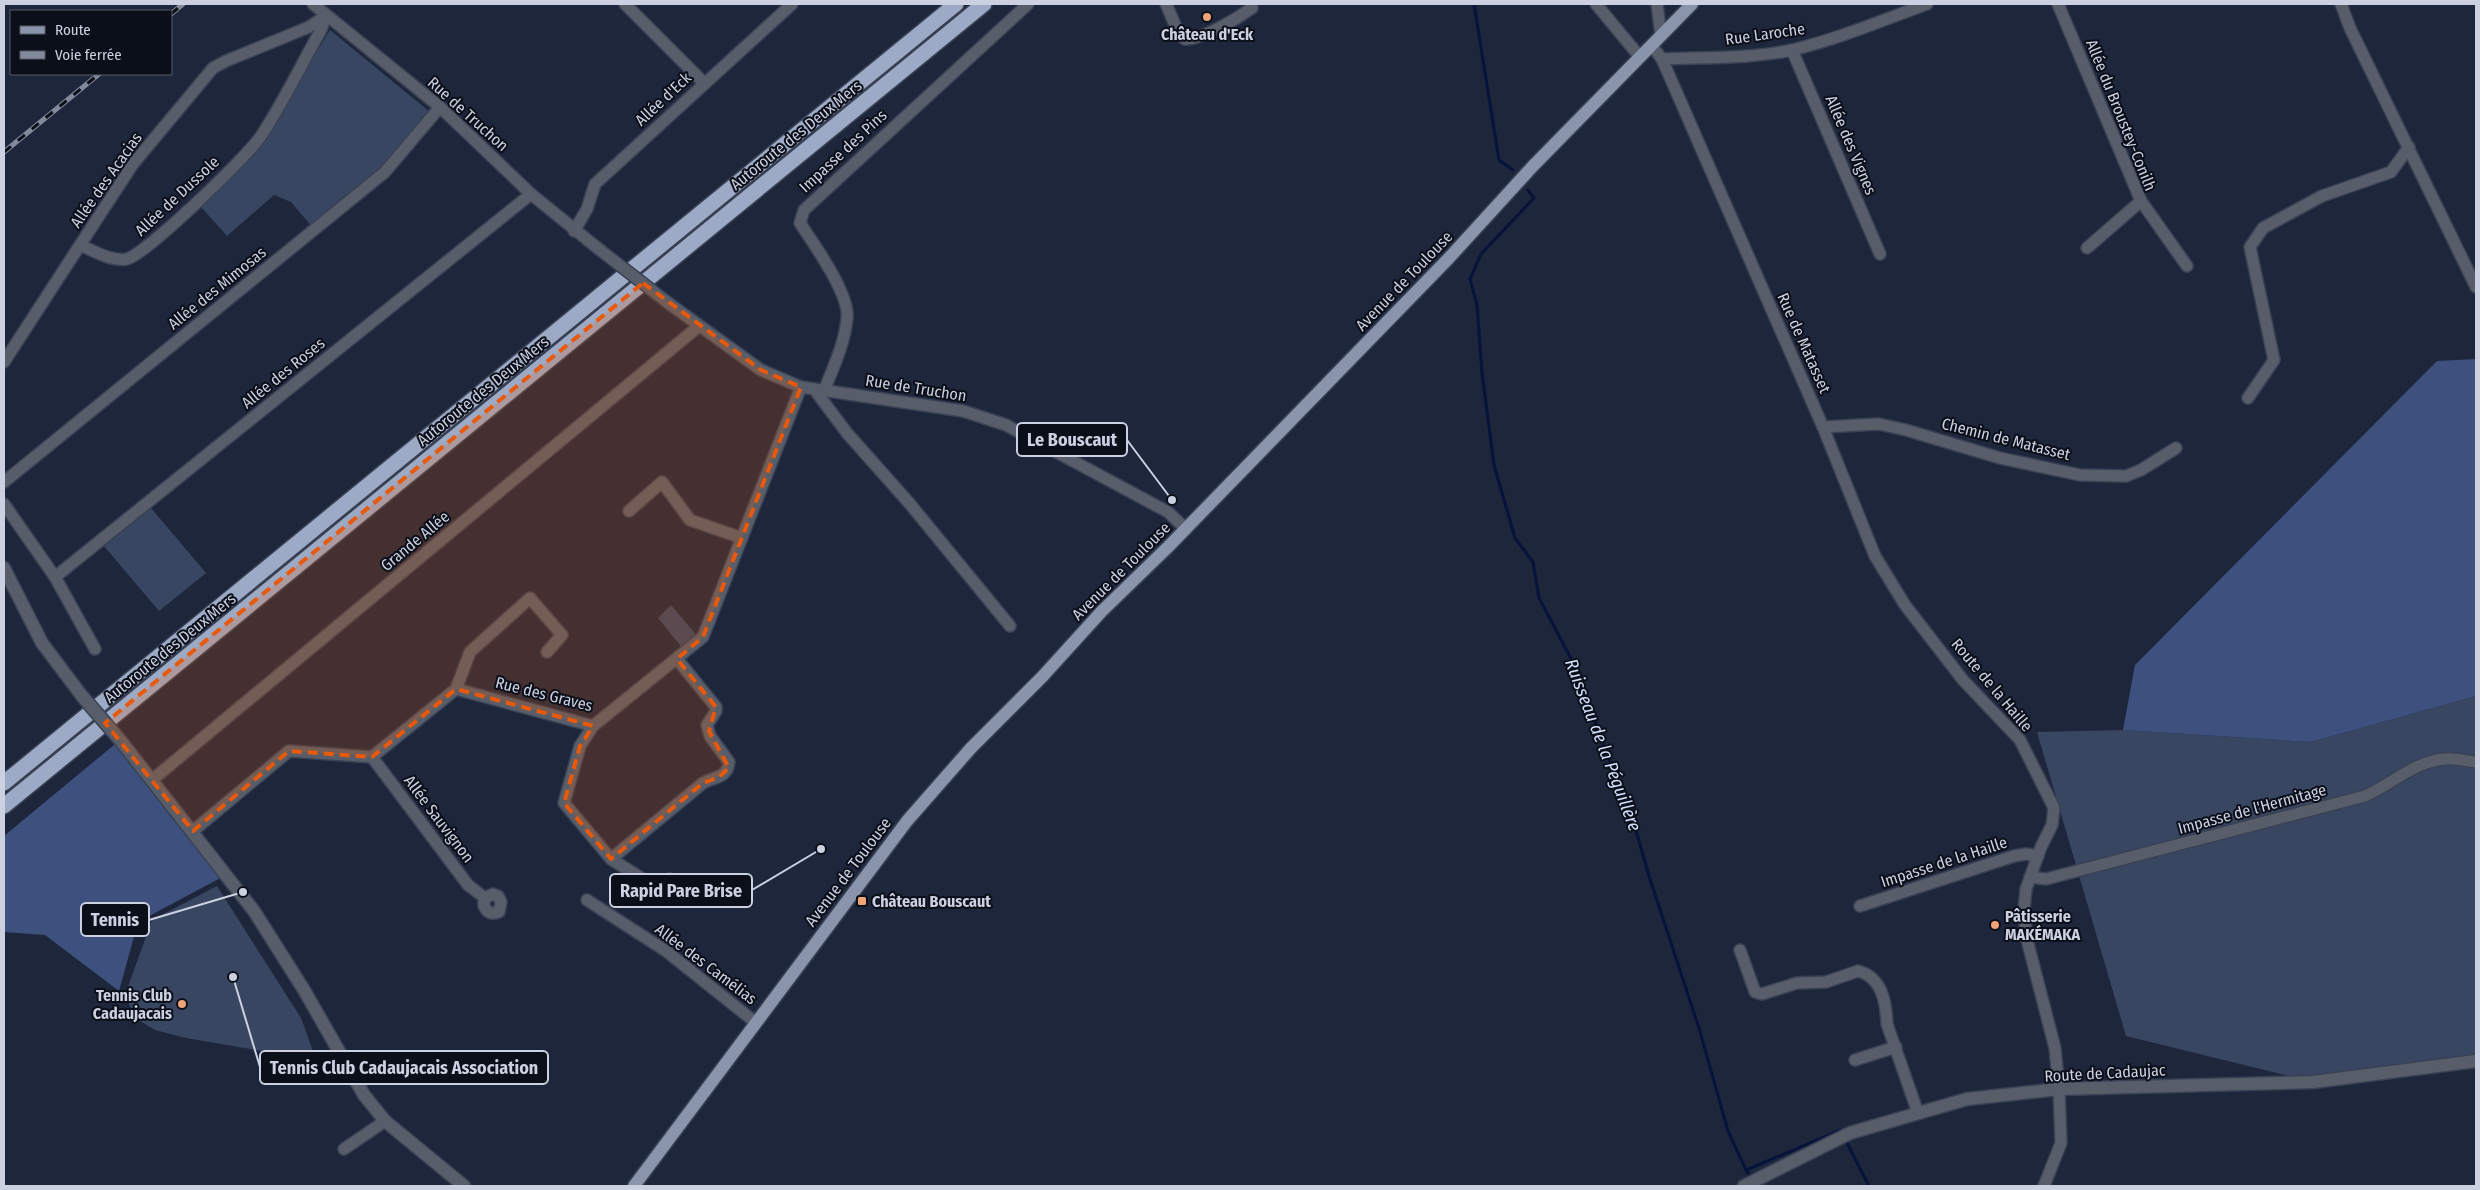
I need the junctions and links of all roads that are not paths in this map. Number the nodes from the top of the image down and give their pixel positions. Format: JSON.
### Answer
{"nodes":[{"id":1,"x":313,"y":4,"type":"edge"},
{"id":2,"x":625,"y":4,"type":"edge"},
{"id":3,"x":792,"y":4,"type":"edge"},
{"id":4,"x":956,"y":4,"type":"edge"},
{"id":5,"x":984,"y":4,"type":"edge"},
{"id":6,"x":1028,"y":4,"type":"edge"},
{"id":7,"x":1166,"y":4,"type":"edge"},
{"id":8,"x":1596,"y":4,"type":"edge"},
{"id":9,"x":1657,"y":4,"type":"edge"},
{"id":10,"x":1692,"y":4,"type":"edge"},
{"id":11,"x":1924,"y":4,"type":"edge"},
{"id":12,"x":2058,"y":4,"type":"edge"},
{"id":13,"x":2341,"y":4,"type":"edge"},
{"id":14,"x":1252,"y":8,"type":"dead end"},
{"id":15,"x":326,"y":16,"type":"junction"},
{"id":16,"x":1656,"y":41,"type":"junction"},
{"id":17,"x":1792,"y":50,"type":"junction"},
{"id":18,"x":1640,"y":56,"type":"junction"},
{"id":19,"x":1662,"y":60,"type":"junction"},
{"id":20,"x":704,"y":83,"type":"junction"},
{"id":21,"x":440,"y":107,"type":"junction"},
{"id":22,"x":2409,"y":147,"type":"junction"},
{"id":23,"x":531,"y":194,"type":"junction"},
{"id":24,"x":2141,"y":201,"type":"junction"},
{"id":25,"x":574,"y":231,"type":"junction"},
{"id":26,"x":80,"y":245,"type":"junction"},
{"id":27,"x":2088,"y":248,"type":"dead end"},
{"id":28,"x":1880,"y":254,"type":"dead end"},
{"id":29,"x":2187,"y":266,"type":"dead end"},
{"id":30,"x":2476,"y":287,"type":"edge"},
{"id":31,"x":699,"y":326,"type":"junction"},
{"id":32,"x":6,"y":355,"type":"edge"},
{"id":33,"x":801,"y":387,"type":"junction"},
{"id":34,"x":819,"y":390,"type":"junction"},
{"id":35,"x":2248,"y":398,"type":"dead end"},
{"id":36,"x":1823,"y":427,"type":"junction"},
{"id":37,"x":2176,"y":448,"type":"dead end"},
{"id":38,"x":4,"y":482,"type":"edge"},
{"id":39,"x":4,"y":504,"type":"edge"},
{"id":40,"x":629,"y":511,"type":"dead end"},
{"id":41,"x":1186,"y":529,"type":"junction"},
{"id":42,"x":742,"y":538,"type":"junction"},
{"id":43,"x":4,"y":568,"type":"edge"},
{"id":44,"x":54,"y":577,"type":"junction"},
{"id":45,"x":1010,"y":626,"type":"dead end"},
{"id":46,"x":1937,"y":646,"type":"joint"},
{"id":47,"x":95,"y":649,"type":"dead end"},
{"id":48,"x":547,"y":652,"type":"dead end"},
{"id":49,"x":677,"y":659,"type":"junction"},
{"id":50,"x":456,"y":689,"type":"junction"},
{"id":51,"x":593,"y":726,"type":"junction"},
{"id":52,"x":372,"y":756,"type":"junction"},
{"id":53,"x":2476,"y":762,"type":"edge"},
{"id":54,"x":152,"y":780,"type":"junction"},
{"id":55,"x":4,"y":783,"type":"edge"},
{"id":56,"x":4,"y":806,"type":"edge"},
{"id":57,"x":193,"y":831,"type":"junction"},
{"id":58,"x":2038,"y":856,"type":"junction"},
{"id":59,"x":610,"y":859,"type":"junction"},
{"id":60,"x":2030,"y":877,"type":"junction"},
{"id":61,"x":670,"y":879,"type":"dead end"},
{"id":62,"x":485,"y":898,"type":"dead end"},
{"id":63,"x":587,"y":900,"type":"dead end"},
{"id":64,"x":1860,"y":906,"type":"dead end"},
{"id":65,"x":1740,"y":950,"type":"dead end"},
{"id":66,"x":755,"y":1022,"type":"junction"},
{"id":67,"x":1896,"y":1047,"type":"junction"},
{"id":68,"x":1855,"y":1060,"type":"dead end"},
{"id":69,"x":2476,"y":1060,"type":"edge"},
{"id":70,"x":2060,"y":1090,"type":"junction"},
{"id":71,"x":1918,"y":1113,"type":"junction"},
{"id":72,"x":385,"y":1121,"type":"junction"},
{"id":73,"x":344,"y":1150,"type":"dead end"},
{"id":74,"x":1747,"y":1184,"type":"edge"},
{"id":75,"x":464,"y":1186,"type":"edge"},
{"id":76,"x":634,"y":1186,"type":"edge"},
{"id":77,"x":2044,"y":1186,"type":"edge"}],
"edges":[{"from":1,"to":15,"type":"street","name":"Rue de Truchon"},
{"from":2,"to":20,"type":"street"},
{"from":3,"to":20,"type":"street","name":"Allée d'Eck"},
{"from":4,"to":55,"type":"highway","name":"Autoroute des Deux Mers"},
{"from":5,"to":56,"type":"highway","name":"Autoroute des Deux Mers"},
{"from":6,"to":34,"type":"street","name":"Impasse des Pins"},
{"from":7,"to":14,"type":"street"},
{"from":8,"to":18,"type":"street"},
{"from":9,"to":16,"type":"street"},
{"from":10,"to":16,"type":"main road","name":"Avenue de Toulouse"},
{"from":11,"to":17,"type":"street","name":"Rue Laroche"},
{"from":12,"to":24,"type":"street","name":"Allée du Broustey-Conilh"},
{"from":13,"to":22,"type":"street"},
{"from":15,"to":21,"type":"street","name":"Rue de Truchon"},
{"from":15,"to":26,"type":"street","name":"Allée des Acacias"},
{"from":15,"to":26,"type":"street","name":"Allée de Dussole"},
{"from":16,"to":18,"type":"main road","name":"Avenue de Toulouse"},
{"from":16,"to":19,"type":"street","name":"Rue de Matasset"},
{"from":17,"to":19,"type":"street","name":"Rue Laroche"},
{"from":17,"to":28,"type":"street","name":"Allée des Vignes"},
{"from":18,"to":41,"type":"main road","name":"Avenue de Toulouse"},
{"from":19,"to":36,"type":"street","name":"Rue de Matasset"},
{"from":20,"to":25,"type":"street","name":"Allée d'Eck"},
{"from":21,"to":23,"type":"street","name":"Rue de Truchon"},
{"from":21,"to":38,"type":"street","name":"Allée des Mimosas"},
{"from":22,"to":30,"type":"street"},
{"from":22,"to":35,"type":"street"},
{"from":23,"to":25,"type":"street","name":"Rue de Truchon"},
{"from":23,"to":44,"type":"street","name":"Allée des Roses"},
{"from":24,"to":27,"type":"street","name":"Allée du Broustey-Conilh"},
{"from":24,"to":29,"type":"street"},
{"from":25,"to":31,"type":"street","name":"Rue de Truchon","bridge":true},
{"from":26,"to":32,"type":"street"},
{"from":31,"to":33,"type":"street","name":"Rue de Truchon"},
{"from":31,"to":54,"type":"street","name":"Grande Allée"},
{"from":33,"to":34,"type":"street","name":"Rue de Truchon"},
{"from":33,"to":42,"type":"street","name":"Rue des Graves"},
{"from":34,"to":41,"type":"street","name":"Rue de Truchon"},
{"from":34,"to":45,"type":"street"},
{"from":36,"to":37,"type":"street","name":"Chemin de Matasset"},
{"from":36,"to":46,"type":"street","name":"Rue de Matasset"},
{"from":39,"to":44,"type":"street"},
{"from":40,"to":42,"type":"street"},
{"from":41,"to":66,"type":"main road","name":"Avenue de Toulouse"},
{"from":42,"to":49,"type":"street","name":"Rue des Graves"},
{"from":43,"to":54,"type":"street","bridge":true},
{"from":44,"to":47,"type":"street"},
{"from":46,"to":58,"type":"street","name":"Route de la Haille"},
{"from":48,"to":50,"type":"street"},
{"from":49,"to":51,"type":"street","name":"Rue des Graves"},
{"from":49,"to":59,"type":"street"},
{"from":50,"to":51,"type":"street","name":"Rue des Graves"},
{"from":50,"to":52,"type":"street"},
{"from":51,"to":59,"type":"street"},
{"from":52,"to":57,"type":"street"},
{"from":52,"to":62,"type":"street","name":"Allée Sauvignon"},
{"from":53,"to":60,"type":"street","name":"Impasse de l'Hermitage"},
{"from":54,"to":57,"type":"street"},
{"from":57,"to":72,"type":"street"},
{"from":58,"to":60,"type":"street","name":"Route de la Haille"},
{"from":58,"to":64,"type":"street","name":"Impasse de la Haille"},
{"from":59,"to":61,"type":"street"},
{"from":60,"to":70,"type":"street","name":"Route de la Haille"},
{"from":63,"to":66,"type":"street","name":"Allée des Camélias"},
{"from":65,"to":67,"type":"street"},
{"from":66,"to":76,"type":"main road","name":"Avenue de Toulouse"},
{"from":67,"to":68,"type":"street"},
{"from":67,"to":71,"type":"street"},
{"from":69,"to":70,"type":"street","name":"Route de Cadaujac"},
{"from":70,"to":71,"type":"street","name":"Route de Cadaujac"},
{"from":70,"to":77,"type":"street","name":"Route de la Haille"},
{"from":71,"to":74,"type":"street","name":"Route de Cadaujac"},
{"from":72,"to":73,"type":"street"},
{"from":72,"to":75,"type":"street"}]}
